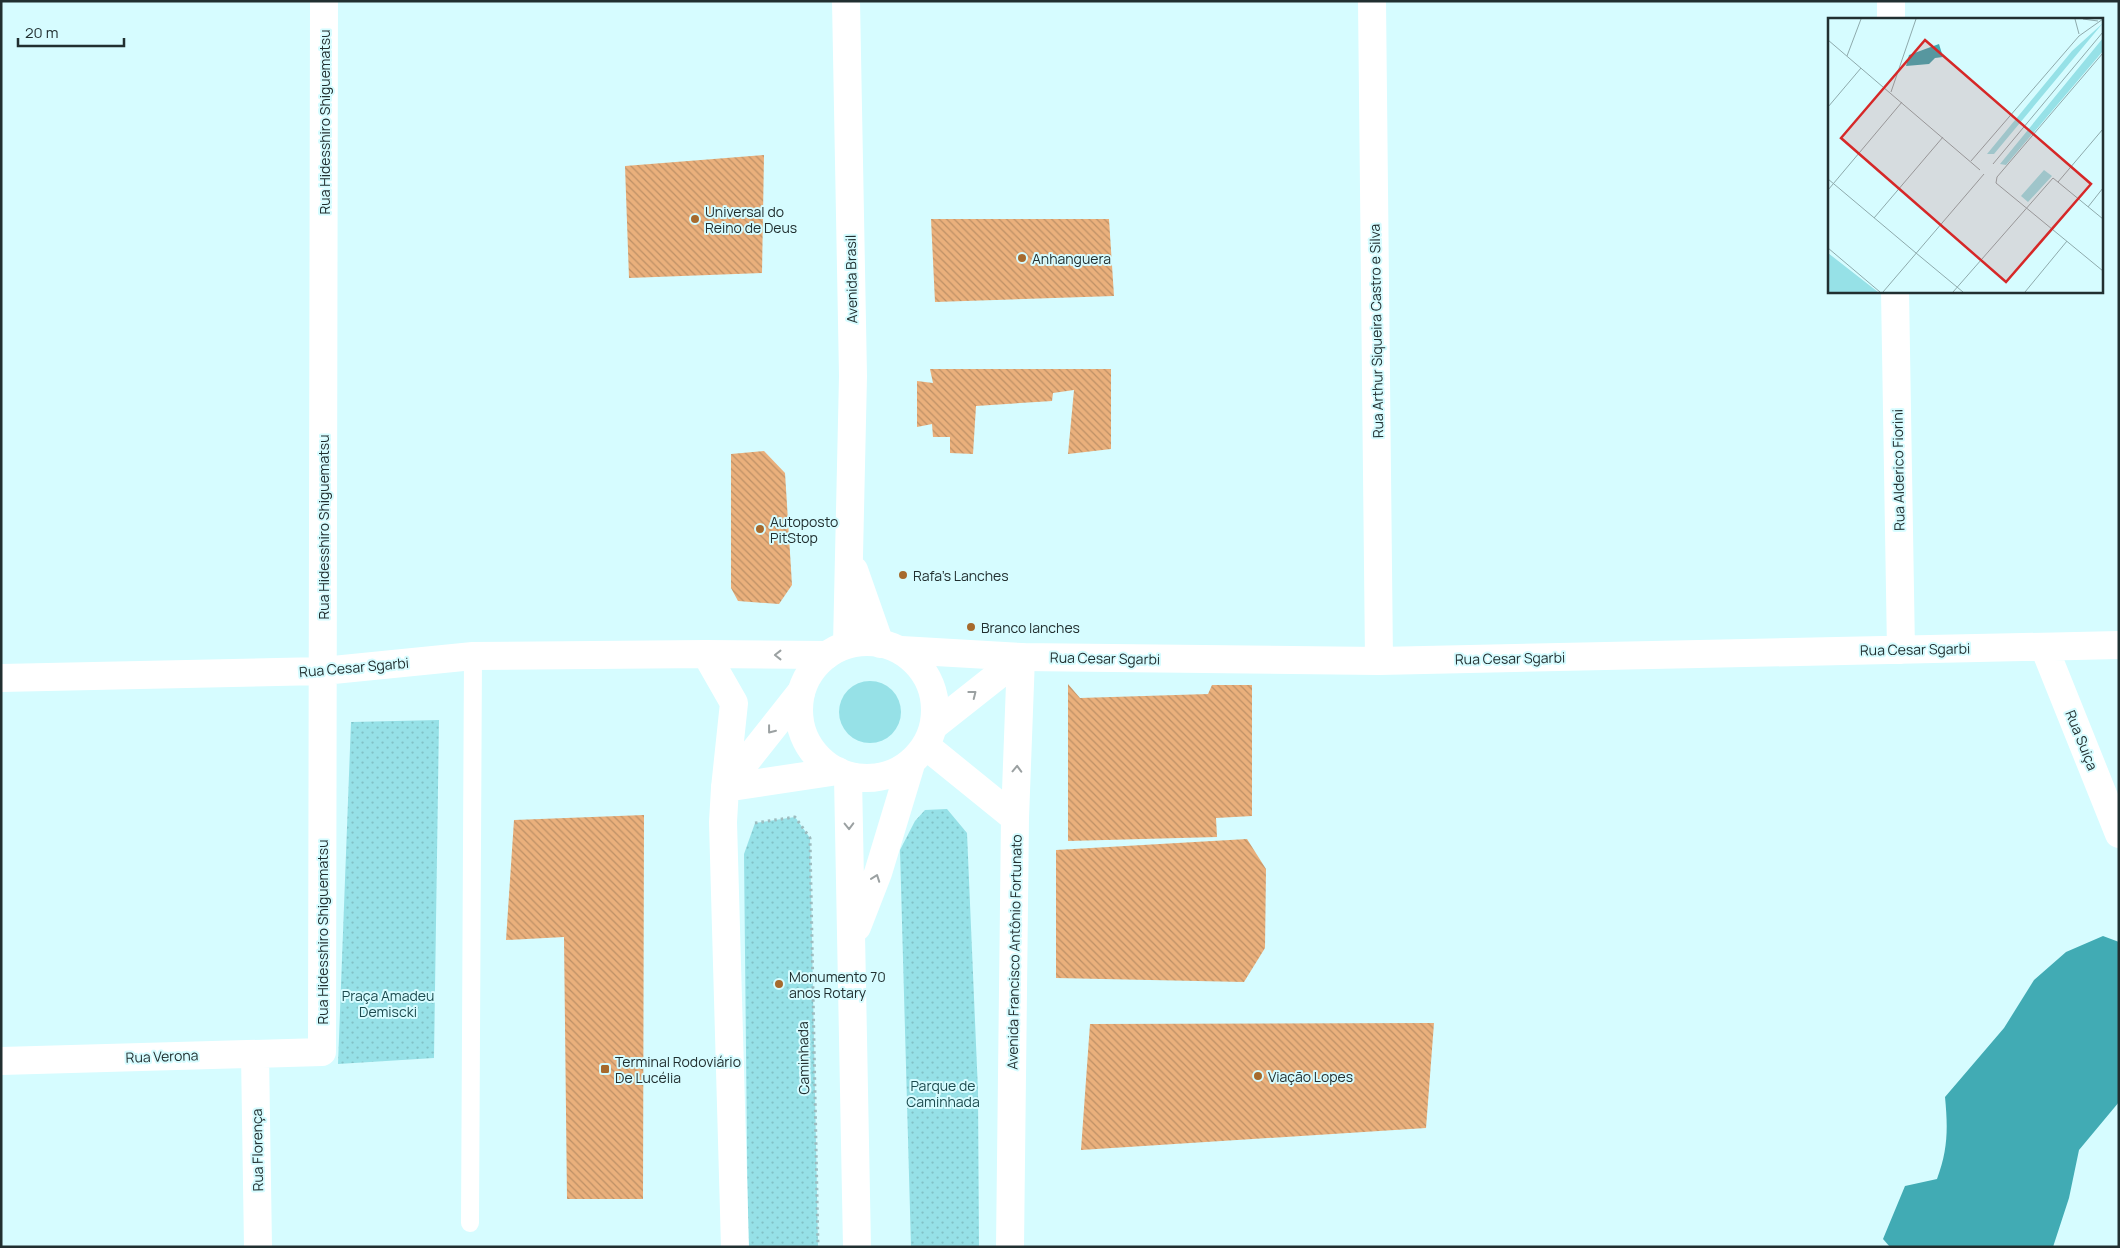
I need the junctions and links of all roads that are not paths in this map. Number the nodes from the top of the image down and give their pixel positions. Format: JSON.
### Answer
{"nodes":[{"id":1,"x":324,"y":1,"type":"edge"},
{"id":2,"x":846,"y":1,"type":"edge"},
{"id":3,"x":1372,"y":1,"type":"edge"},
{"id":4,"x":1891,"y":1,"type":"edge"},
{"id":5,"x":1891,"y":18,"type":"edge"},
{"id":6,"x":1896,"y":292,"type":"edge"},
{"id":7,"x":850,"y":557,"type":"junction"},
{"id":8,"x":2119,"y":645,"type":"edge"},
{"id":9,"x":891,"y":647,"type":"junction"},
{"id":10,"x":2044,"y":647,"type":"junction"},
{"id":11,"x":837,"y":650,"type":"junction"},
{"id":12,"x":1901,"y":650,"type":"junction"},
{"id":13,"x":706,"y":654,"type":"junction"},
{"id":14,"x":474,"y":656,"type":"junction"},
{"id":15,"x":1020,"y":657,"type":"junction"},
{"id":16,"x":1379,"y":661,"type":"junction"},
{"id":17,"x":323,"y":671,"type":"junction"},
{"id":18,"x":1,"y":678,"type":"edge"},
{"id":19,"x":801,"y":692,"type":"junction"},
{"id":20,"x":924,"y":745,"type":"junction"},
{"id":21,"x":843,"y":774,"type":"junction"},
{"id":22,"x":725,"y":788,"type":"junction"},
{"id":23,"x":1015,"y":818,"type":"junction"},
{"id":24,"x":2119,"y":834,"type":"edge"},
{"id":25,"x":852,"y":940,"type":"junction"},
{"id":26,"x":322,"y":1052,"type":"joint"},
{"id":27,"x":255,"y":1054,"type":"junction"},
{"id":28,"x":1,"y":1061,"type":"edge"},
{"id":29,"x":470,"y":1224,"type":"dead end"},
{"id":30,"x":258,"y":1247,"type":"edge"},
{"id":31,"x":735,"y":1247,"type":"edge"},
{"id":32,"x":857,"y":1247,"type":"edge"},
{"id":33,"x":1010,"y":1247,"type":"edge"}],
"edges":[{"from":1,"to":17,"type":"street","name":"Rua Hidesshiro Shiguematsu"},
{"from":2,"to":7,"type":"street","name":"Avenida Brasil"},
{"from":3,"to":16,"type":"street","name":"Rua Arthur Siqueira Castro e Silva"},
{"from":4,"to":5,"type":"street"},
{"from":6,"to":12,"type":"street","name":"Rua Alderico Fiorini"},
{"from":7,"to":9,"type":"street","name":"Avenida Brasil"},
{"from":7,"to":11,"type":"street","name":"Avenida Brasil"},
{"from":8,"to":10,"type":"street","name":"Rua Cesar Sgarbi"},
{"from":9,"to":11,"type":"street"},
{"from":9,"to":15,"type":"street","name":"Rua Cesar Sgarbi"},
{"from":9,"to":20,"type":"street"},
{"from":10,"to":12,"type":"street","name":"Rua Cesar Sgarbi"},
{"from":10,"to":24,"type":"street","name":"Rua Suiça"},
{"from":11,"to":13,"type":"street","name":"Rua Cesar Sgarbi","one_way":true},
{"from":11,"to":19,"type":"street"},
{"from":12,"to":16,"type":"street","name":"Rua Cesar Sgarbi"},
{"from":13,"to":14,"type":"street","name":"Rua Cesar Sgarbi"},
{"from":13,"to":22,"type":"street"},
{"from":14,"to":17,"type":"street","name":"Rua Cesar Sgarbi"},
{"from":14,"to":29,"type":"lane"},
{"from":15,"to":16,"type":"street","name":"Rua Cesar Sgarbi"},
{"from":20,"to":15,"type":"street","one_way":true},
{"from":23,"to":15,"type":"street","name":"Avenida Francisco Antônio Fortunato","one_way":true},
{"from":17,"to":18,"type":"street","name":"Rua Cesar Sgarbi"},
{"from":17,"to":26,"type":"street","name":"Rua Hidesshiro Shiguematsu"},
{"from":19,"to":21,"type":"street"},
{"from":19,"to":22,"type":"street","one_way":true},
{"from":20,"to":21,"type":"street"},
{"from":20,"to":23,"type":"street"},
{"from":25,"to":20,"type":"street","one_way":true},
{"from":21,"to":22,"type":"street"},
{"from":21,"to":25,"type":"street","one_way":true},
{"from":22,"to":31,"type":"street"},
{"from":23,"to":33,"type":"street","name":"Avenida Francisco Antônio Fortunato"},
{"from":25,"to":32,"type":"street"},
{"from":26,"to":27,"type":"street","name":"Rua Verona"},
{"from":27,"to":28,"type":"street","name":"Rua Verona"},
{"from":27,"to":30,"type":"street","name":"Rua Florença"}]}
